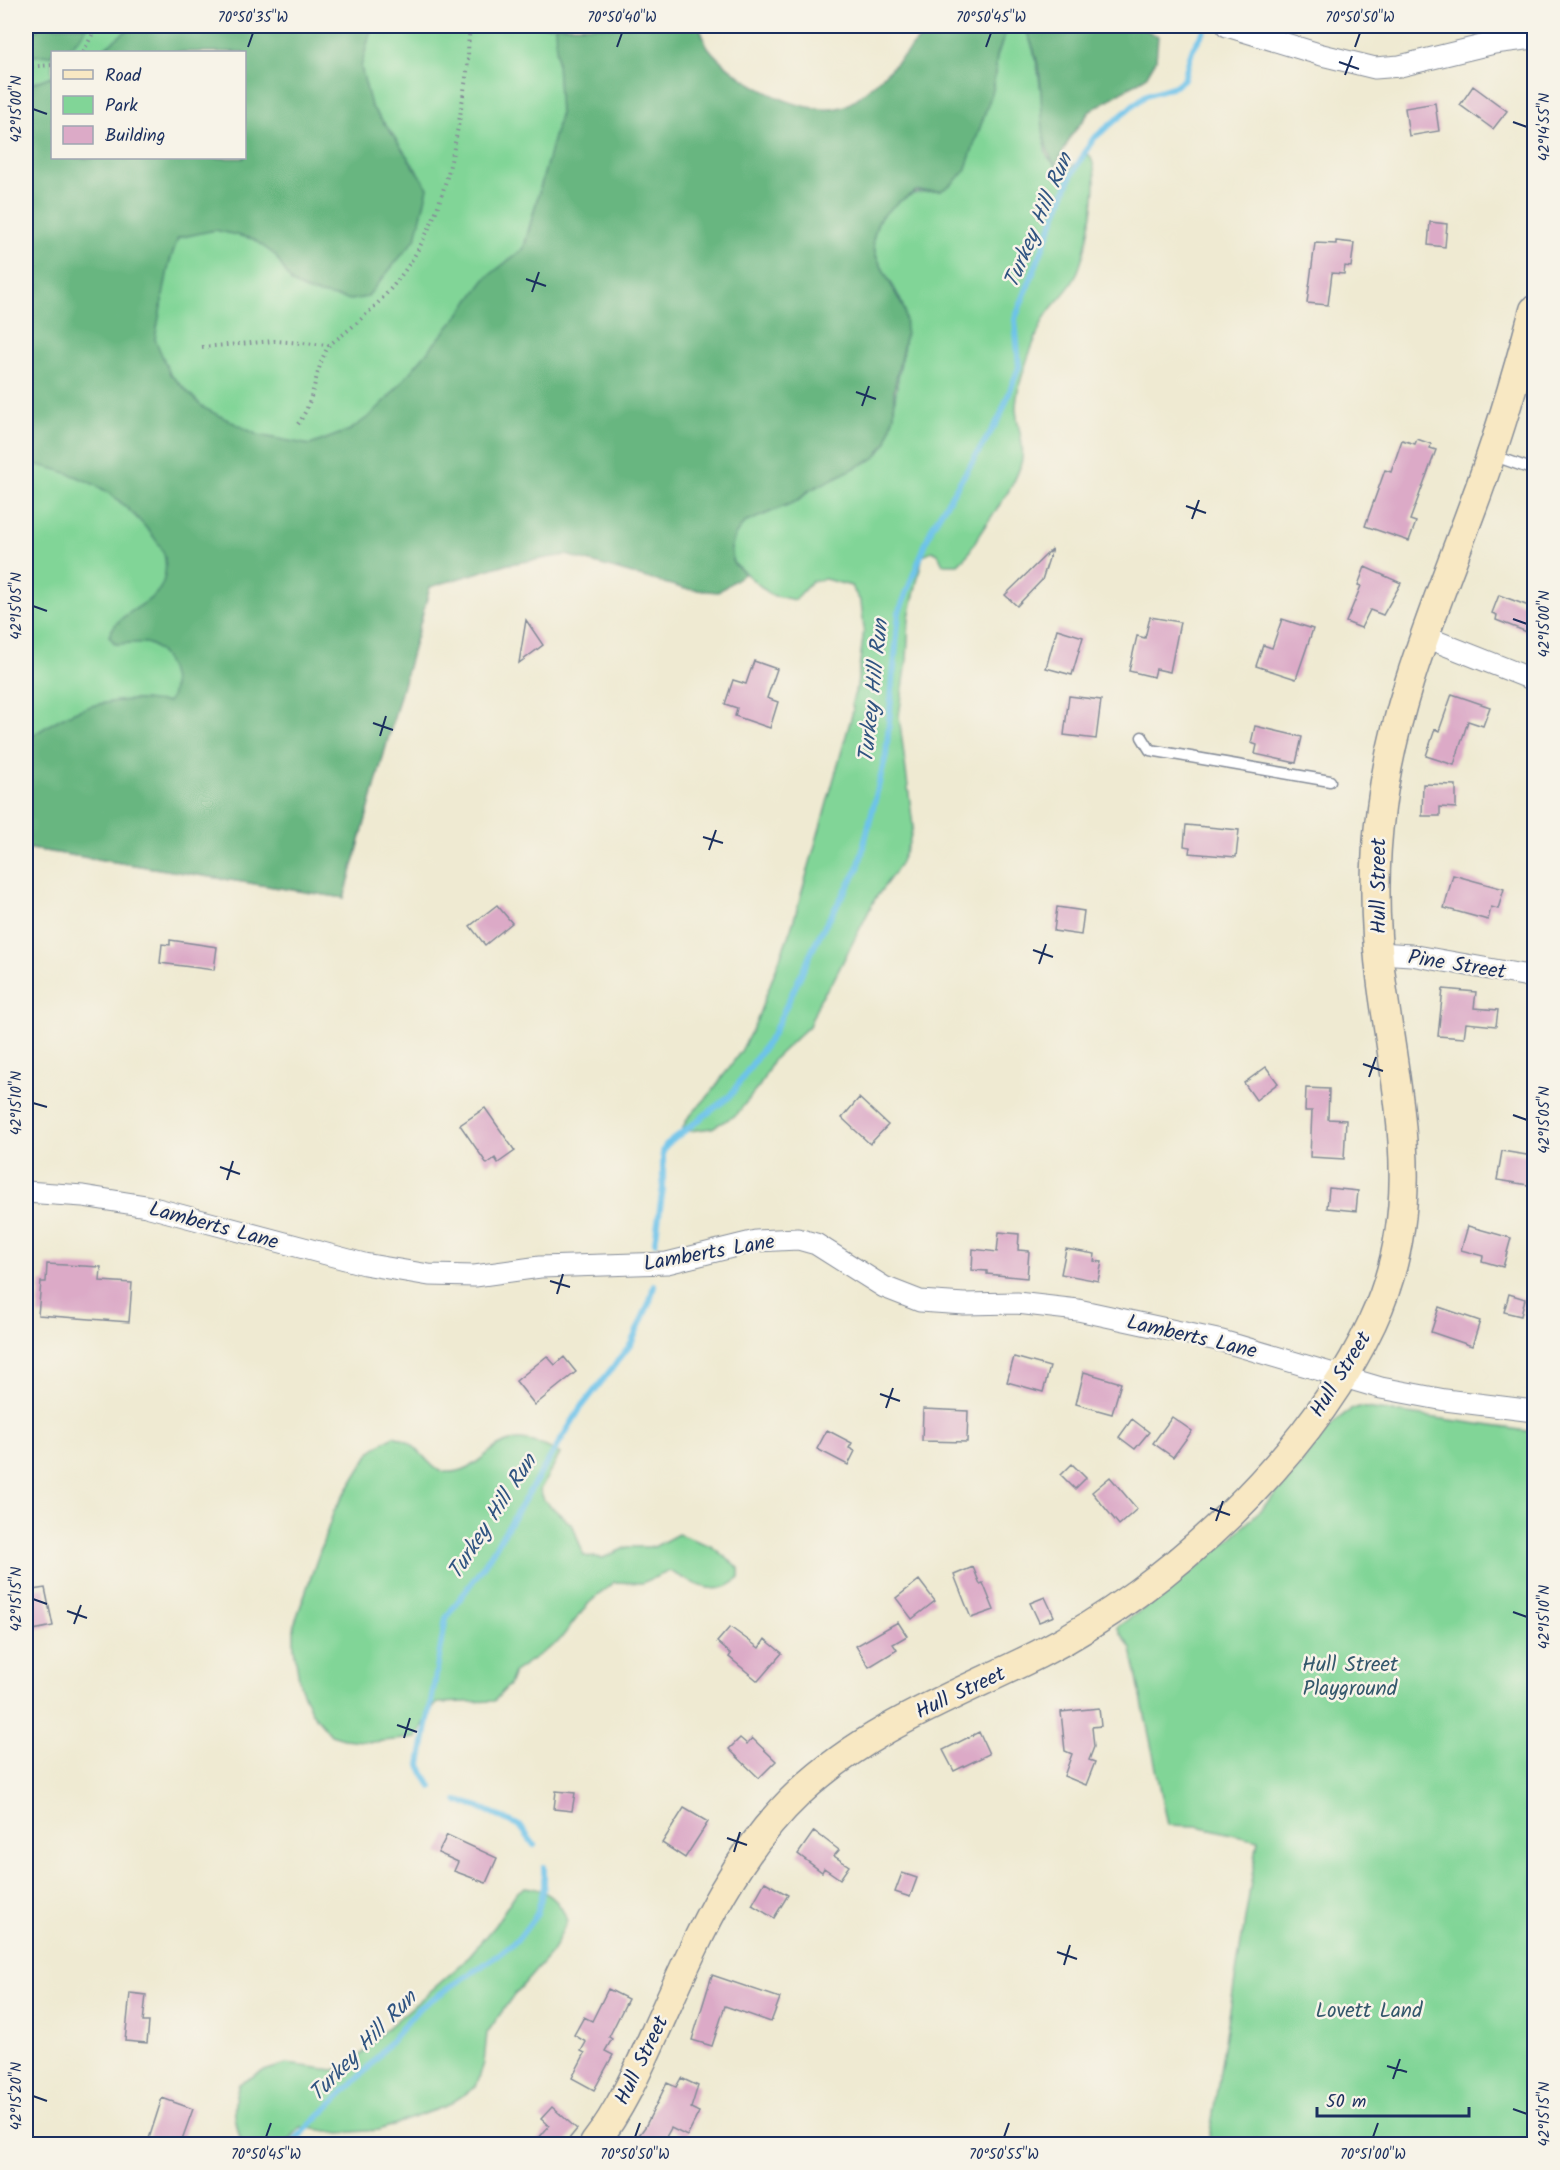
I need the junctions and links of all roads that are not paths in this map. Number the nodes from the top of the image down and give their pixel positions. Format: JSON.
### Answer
{"nodes":[{"id":1,"x":1227,"y":26,"type":"edge"},
{"id":2,"x":1534,"y":38,"type":"edge"},
{"id":3,"x":1534,"y":310,"type":"edge"},
{"id":4,"x":1492,"y":455,"type":"junction"},
{"id":5,"x":1534,"y":470,"type":"edge"},
{"id":6,"x":1423,"y":636,"type":"junction"},
{"id":7,"x":1534,"y":680,"type":"edge"},
{"id":8,"x":1142,"y":737,"type":"dead end"},
{"id":9,"x":1330,"y":781,"type":"dead end"},
{"id":10,"x":1379,"y":953,"type":"junction"},
{"id":11,"x":1534,"y":977,"type":"edge"},
{"id":12,"x":26,"y":1192,"type":"edge"},
{"id":13,"x":1342,"y":1376,"type":"junction"},
{"id":14,"x":1534,"y":1411,"type":"edge"},
{"id":15,"x":594,"y":2145,"type":"edge"}],
"edges":[{"from":1,"to":2,"type":"street"},
{"from":3,"to":4,"type":"main road","name":"Hull Street"},
{"from":4,"to":5,"type":"lane"},
{"from":4,"to":6,"type":"main road","name":"Hull Street"},
{"from":6,"to":7,"type":"street"},
{"from":6,"to":10,"type":"main road","name":"Hull Street"},
{"from":8,"to":9,"type":"lane"},
{"from":10,"to":11,"type":"street","name":"Pine Street"},
{"from":10,"to":13,"type":"main road","name":"Hull Street"},
{"from":12,"to":13,"type":"street","name":"Lamberts Lane"},
{"from":13,"to":14,"type":"street","name":"Lamberts Lane"},
{"from":13,"to":15,"type":"main road","name":"Hull Street"}]}
